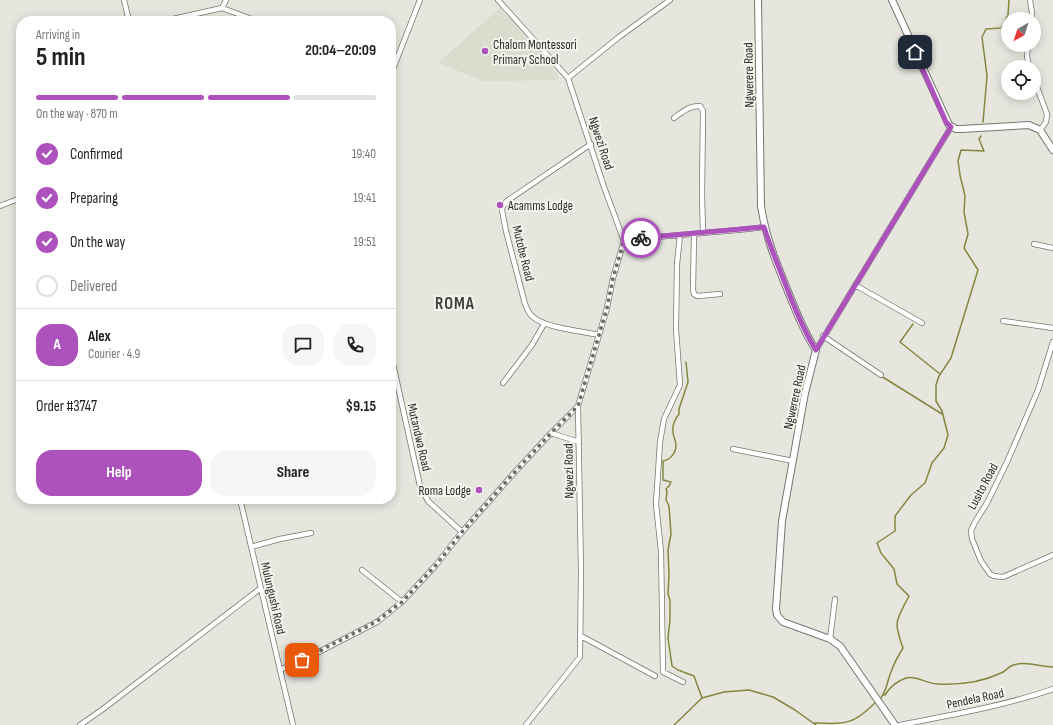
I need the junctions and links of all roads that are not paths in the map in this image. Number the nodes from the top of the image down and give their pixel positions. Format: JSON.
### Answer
{"nodes":[{"id":1,"x":124,"y":0,"type":"edge"},
{"id":2,"x":226,"y":0,"type":"edge"},
{"id":3,"x":420,"y":0,"type":"edge"},
{"id":4,"x":498,"y":0,"type":"edge"},
{"id":5,"x":670,"y":0,"type":"edge"},
{"id":6,"x":758,"y":0,"type":"edge"},
{"id":7,"x":892,"y":0,"type":"edge"},
{"id":8,"x":1030,"y":0,"type":"edge"},
{"id":9,"x":222,"y":8,"type":"junction"},
{"id":10,"x":1032,"y":12,"type":"edge"},
{"id":11,"x":128,"y":16,"type":"edge"},
{"id":12,"x":186,"y":16,"type":"edge"},
{"id":13,"x":244,"y":16,"type":"edge"},
{"id":14,"x":396,"y":60,"type":"edge"},
{"id":15,"x":568,"y":78,"type":"junction"},
{"id":16,"x":1041,"y":98,"type":"edge"},
{"id":17,"x":674,"y":118,"type":"dead end"},
{"id":18,"x":951,"y":127,"type":"junction"},
{"id":19,"x":1040,"y":130,"type":"junction"},
{"id":20,"x":591,"y":144,"type":"junction"},
{"id":21,"x":1053,"y":150,"type":"edge"},
{"id":22,"x":16,"y":200,"type":"edge"},
{"id":23,"x":0,"y":206,"type":"edge"},
{"id":24,"x":764,"y":227,"type":"junction"},
{"id":25,"x":703,"y":233,"type":"junction"},
{"id":26,"x":694,"y":234,"type":"junction"},
{"id":27,"x":680,"y":235,"type":"junction"},
{"id":28,"x":624,"y":241,"type":"junction"},
{"id":29,"x":1034,"y":244,"type":"dead end"},
{"id":30,"x":1053,"y":248,"type":"edge"},
{"id":31,"x":855,"y":285,"type":"junction"},
{"id":32,"x":720,"y":294,"type":"dead end"},
{"id":33,"x":1002,"y":321,"type":"dead end"},
{"id":34,"x":922,"y":323,"type":"dead end"},
{"id":35,"x":544,"y":324,"type":"junction"},
{"id":36,"x":1053,"y":328,"type":"edge"},
{"id":37,"x":599,"y":335,"type":"junction"},
{"id":38,"x":823,"y":336,"type":"junction"},
{"id":39,"x":1053,"y":342,"type":"edge"},
{"id":40,"x":816,"y":350,"type":"junction"},
{"id":41,"x":881,"y":375,"type":"dead end"},
{"id":42,"x":396,"y":378,"type":"edge"},
{"id":43,"x":503,"y":383,"type":"dead end"},
{"id":44,"x":578,"y":406,"type":"junction"},
{"id":45,"x":551,"y":433,"type":"junction"},
{"id":46,"x":579,"y":442,"type":"junction"},
{"id":47,"x":733,"y":448,"type":"dead end"},
{"id":48,"x":793,"y":461,"type":"junction"},
{"id":49,"x":241,"y":504,"type":"edge"},
{"id":50,"x":462,"y":532,"type":"junction"},
{"id":51,"x":311,"y":533,"type":"dead end"},
{"id":52,"x":251,"y":546,"type":"junction"},
{"id":53,"x":1053,"y":555,"type":"edge"},
{"id":54,"x":362,"y":570,"type":"dead end"},
{"id":55,"x":261,"y":588,"type":"junction"},
{"id":56,"x":835,"y":599,"type":"dead end"},
{"id":57,"x":402,"y":602,"type":"junction"},
{"id":58,"x":581,"y":636,"type":"junction"},
{"id":59,"x":830,"y":639,"type":"junction"},
{"id":60,"x":280,"y":670,"type":"junction"},
{"id":61,"x":655,"y":676,"type":"dead end"},
{"id":62,"x":683,"y":682,"type":"dead end"},
{"id":63,"x":1053,"y":689,"type":"edge"},
{"id":64,"x":83,"y":724,"type":"edge"},
{"id":65,"x":293,"y":725,"type":"edge"},
{"id":66,"x":526,"y":725,"type":"edge"},
{"id":67,"x":895,"y":725,"type":"edge"},
{"id":68,"x":900,"y":725,"type":"edge"}],
"edges":[{"from":1,"to":11,"type":"street"},
{"from":2,"to":9,"type":"street"},
{"from":3,"to":14,"type":"street"},
{"from":4,"to":15,"type":"street","name":"Ngwezi Road"},
{"from":5,"to":15,"type":"street"},
{"from":6,"to":24,"type":"street","name":"Ngwerere Road"},
{"from":7,"to":18,"type":"street"},
{"from":8,"to":10,"type":"street"},
{"from":9,"to":12,"type":"street"},
{"from":9,"to":13,"type":"street"},
{"from":15,"to":20,"type":"street","name":"Ngwezi Road"},
{"from":16,"to":19,"type":"street"},
{"from":17,"to":25,"type":"street"},
{"from":18,"to":19,"type":"street"},
{"from":18,"to":31,"type":"street"},
{"from":19,"to":21,"type":"street"},
{"from":20,"to":28,"type":"street","name":"Ngwezi Road"},
{"from":20,"to":35,"type":"street","name":"Mutobe Road"},
{"from":22,"to":23,"type":"street"},
{"from":24,"to":25,"type":"street"},
{"from":24,"to":40,"type":"street","name":"Ngwerere Road"},
{"from":25,"to":26,"type":"street"},
{"from":26,"to":27,"type":"street"},
{"from":26,"to":32,"type":"street"},
{"from":27,"to":28,"type":"street"},
{"from":27,"to":62,"type":"street"},
{"from":28,"to":37,"type":"street","name":"Ngwezi Road"},
{"from":29,"to":30,"type":"street"},
{"from":31,"to":34,"type":"street"},
{"from":31,"to":38,"type":"street"},
{"from":33,"to":36,"type":"street"},
{"from":35,"to":37,"type":"street","name":"Mutobe Road"},
{"from":35,"to":43,"type":"street"},
{"from":37,"to":44,"type":"street","name":"Ngwezi Road"},
{"from":38,"to":40,"type":"street"},
{"from":38,"to":41,"type":"street"},
{"from":39,"to":53,"type":"street","name":"Lusito Road"},
{"from":40,"to":48,"type":"street","name":"Ngwerere Road"},
{"from":42,"to":50,"type":"street","name":"Mutandwa Road"},
{"from":44,"to":45,"type":"street"},
{"from":44,"to":46,"type":"street","name":"Ngwezi Road"},
{"from":45,"to":46,"type":"street"},
{"from":45,"to":50,"type":"street"},
{"from":46,"to":58,"type":"street","name":"Ngwezi Road"},
{"from":47,"to":48,"type":"street"},
{"from":48,"to":59,"type":"street","name":"Ngwerere Road"},
{"from":49,"to":52,"type":"street","name":"Mulungushi Road"},
{"from":50,"to":57,"type":"street"},
{"from":51,"to":52,"type":"street"},
{"from":52,"to":55,"type":"street","name":"Mulungushi Road"},
{"from":54,"to":57,"type":"street"},
{"from":55,"to":60,"type":"street","name":"Mulungushi Road"},
{"from":55,"to":64,"type":"street"},
{"from":56,"to":59,"type":"street"},
{"from":57,"to":60,"type":"street"},
{"from":58,"to":61,"type":"street"},
{"from":58,"to":66,"type":"street","name":"Ngwezi Road"},
{"from":59,"to":67,"type":"street","name":"Ngwerere Road"},
{"from":60,"to":65,"type":"street","name":"Mulungushi Road"},
{"from":63,"to":68,"type":"street","name":"Pendela Road"}]}
